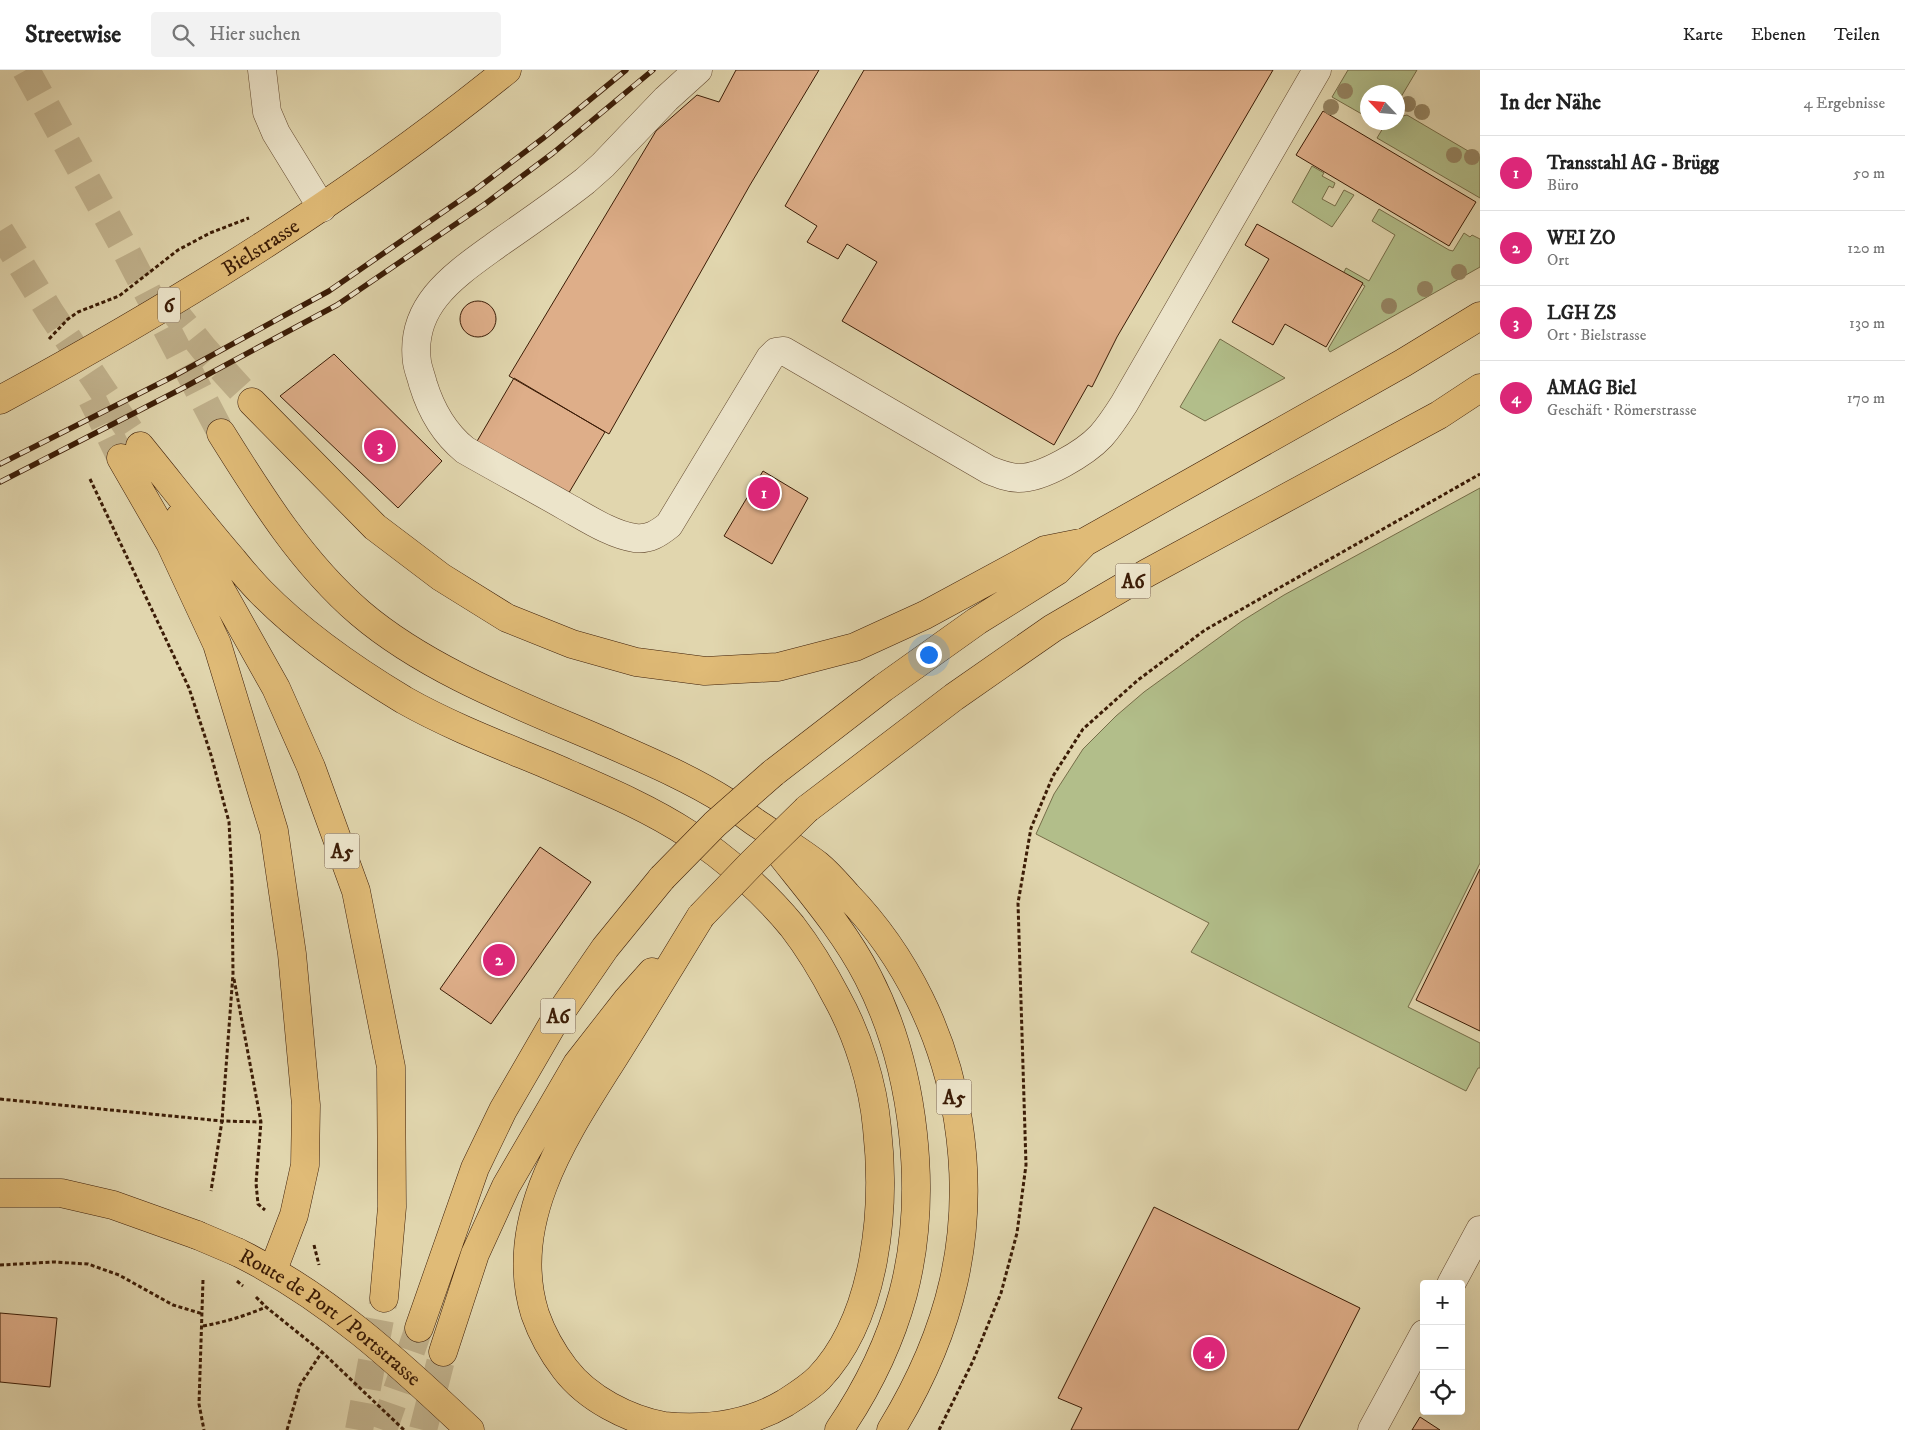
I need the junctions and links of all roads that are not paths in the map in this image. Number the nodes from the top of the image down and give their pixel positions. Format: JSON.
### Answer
{"nodes":[{"id":1,"x":262,"y":70,"type":"edge"},
{"id":2,"x":507,"y":70,"type":"edge"},
{"id":3,"x":698,"y":70,"type":"edge"},
{"id":4,"x":1317,"y":70,"type":"edge"},
{"id":5,"x":322,"y":208,"type":"junction"},
{"id":6,"x":1480,"y":316,"type":"edge"},
{"id":7,"x":1480,"y":388,"type":"edge"},
{"id":8,"x":0,"y":400,"type":"edge"},
{"id":9,"x":252,"y":402,"type":"tunnel mouth"},
{"id":10,"x":221,"y":433,"type":"tunnel mouth"},
{"id":11,"x":130,"y":452,"type":"junction"},
{"id":12,"x":1084,"y":542,"type":"junction"},
{"id":13,"x":756,"y":824,"type":"junction"},
{"id":14,"x":701,"y":916,"type":"junction"},
{"id":15,"x":0,"y":1193,"type":"edge"},
{"id":16,"x":1480,"y":1230,"type":"edge"},
{"id":17,"x":273,"y":1270,"type":"junction"},
{"id":18,"x":1453,"y":1280,"type":"edge"},
{"id":19,"x":384,"y":1298,"type":"tunnel mouth"},
{"id":20,"x":419,"y":1328,"type":"tunnel mouth"},
{"id":21,"x":1420,"y":1341,"type":"edge"},
{"id":22,"x":443,"y":1352,"type":"tunnel mouth"},
{"id":23,"x":470,"y":1430,"type":"edge"},
{"id":24,"x":839,"y":1430,"type":"edge"},
{"id":25,"x":891,"y":1430,"type":"edge"},
{"id":26,"x":1372,"y":1430,"type":"edge"}],
"edges":[{"from":1,"to":5,"type":"street"},
{"from":2,"to":5,"type":"main road","name":"Bielstrasse","number":"6"},
{"from":3,"to":4,"type":"street"},
{"from":5,"to":8,"type":"main road","name":"Bielstrasse","number":"6"},
{"from":6,"to":12,"type":"main road","number":"A6"},
{"from":7,"to":14,"type":"main road","number":"A6","bridge":true},
{"from":9,"to":12,"type":"main road"},
{"from":10,"to":13,"type":"main road","number":"A5"},
{"from":11,"to":14,"type":"main road"},
{"from":11,"to":17,"type":"main road"},
{"from":11,"to":19,"type":"main road","number":"A5"},
{"from":12,"to":20,"type":"main road","number":"A6","bridge":true},
{"from":13,"to":24,"type":"main road","number":"A5"},
{"from":13,"to":25,"type":"main road","number":"A5"},
{"from":14,"to":22,"type":"main road","number":"A6"},
{"from":15,"to":17,"type":"main road","name":"Route de Port / Portstrasse","bridge":true},
{"from":16,"to":18,"type":"street"},
{"from":17,"to":23,"type":"main road","name":"Route de Port / Portstrasse"},
{"from":21,"to":26,"type":"street"}]}
